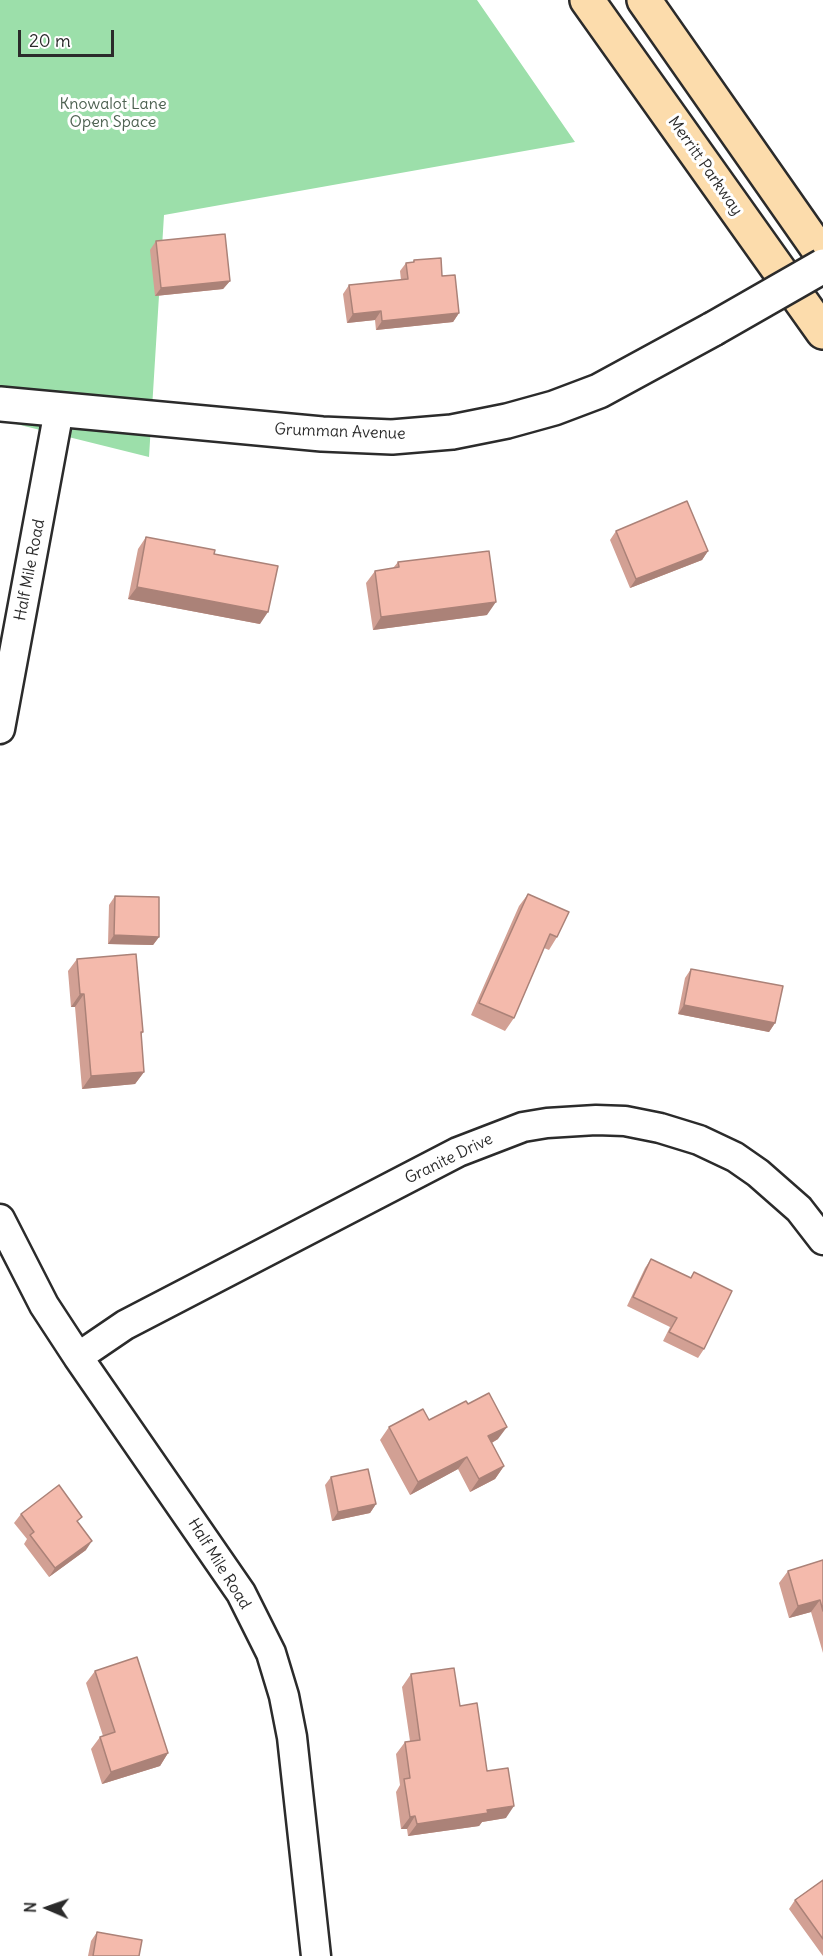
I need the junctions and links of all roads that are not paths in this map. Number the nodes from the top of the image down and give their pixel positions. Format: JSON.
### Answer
{"nodes":[{"id":1,"x":587,"y":0,"type":"edge"},
{"id":2,"x":644,"y":0,"type":"edge"},
{"id":3,"x":823,"y":256,"type":"edge"},
{"id":4,"x":823,"y":266,"type":"edge"},
{"id":5,"x":823,"y":332,"type":"edge"},
{"id":6,"x":0,"y":404,"type":"edge"},
{"id":7,"x":59,"y":410,"type":"junction"},
{"id":8,"x":0,"y":729,"type":"edge"},
{"id":9,"x":0,"y":1218,"type":"edge"},
{"id":10,"x":823,"y":1239,"type":"edge"},
{"id":11,"x":78,"y":1357,"type":"junction"},
{"id":12,"x":316,"y":1956,"type":"edge"}],
"edges":[{"from":1,"to":5,"type":"highway","name":"Merritt Parkway"},
{"from":2,"to":3,"type":"highway"},
{"from":4,"to":7,"type":"street","name":"Grumman Avenue","bridge":true},
{"from":6,"to":7,"type":"street","name":"Grumman Avenue"},
{"from":7,"to":8,"type":"street","name":"Half Mile Road"},
{"from":9,"to":11,"type":"street","name":"Half Mile Road"},
{"from":10,"to":11,"type":"street","name":"Granite Drive"},
{"from":11,"to":12,"type":"street","name":"Half Mile Road"}]}
